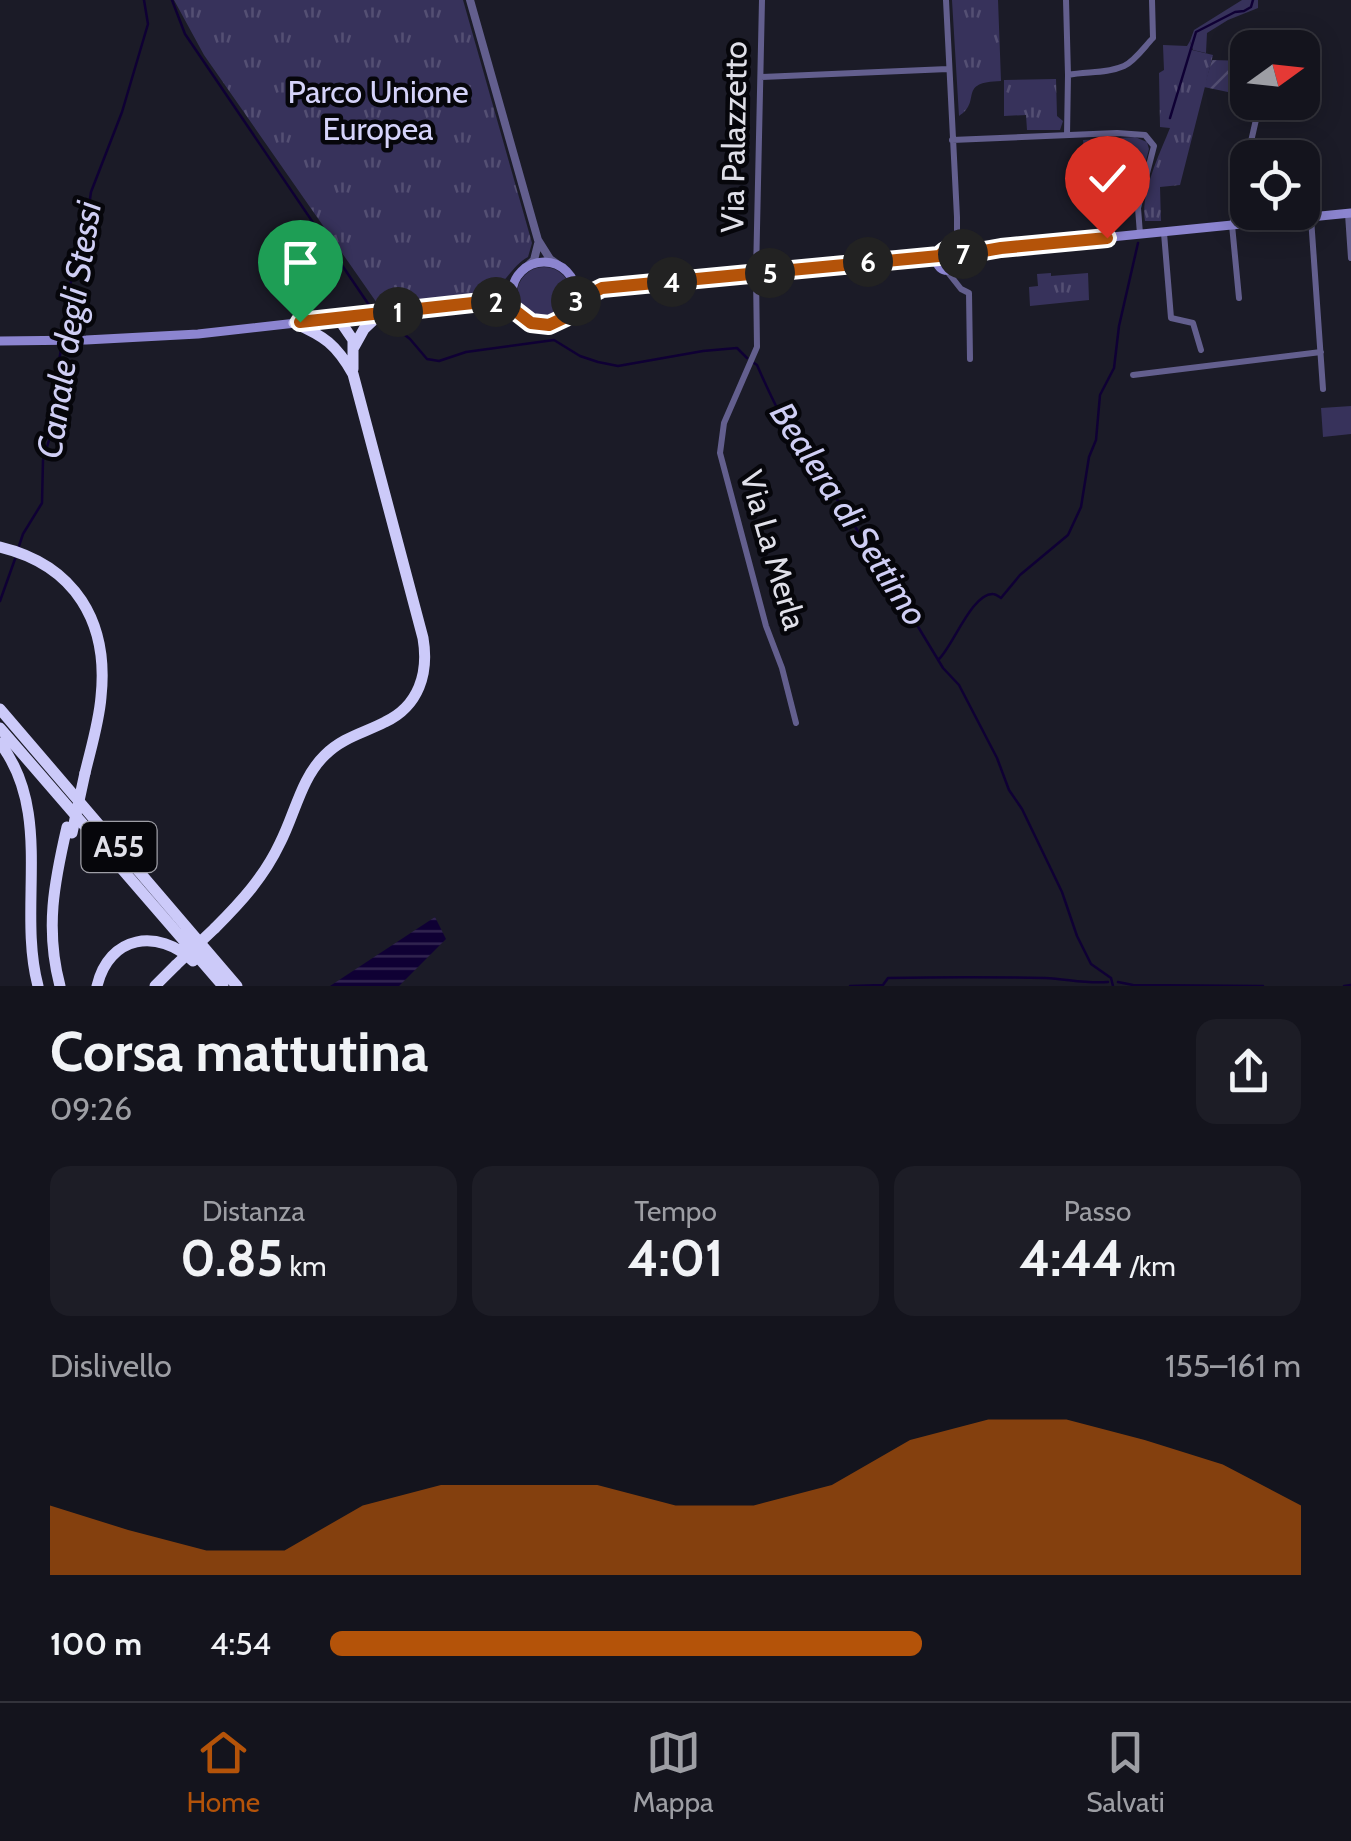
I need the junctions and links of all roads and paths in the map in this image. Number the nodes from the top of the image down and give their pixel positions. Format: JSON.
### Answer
{"nodes":[{"id":1,"x":470,"y":0,"type":"edge"},
{"id":2,"x":762,"y":0,"type":"edge"},
{"id":3,"x":946,"y":0,"type":"edge"},
{"id":4,"x":1066,"y":0,"type":"edge"},
{"id":5,"x":1152,"y":0,"type":"edge"},
{"id":6,"x":948,"y":69,"type":"junction"},
{"id":7,"x":1068,"y":75,"type":"junction"},
{"id":8,"x":761,"y":78,"type":"junction"},
{"id":9,"x":1066,"y":135,"type":"junction"},
{"id":10,"x":952,"y":140,"type":"junction"},
{"id":11,"x":1349,"y":214,"type":"edge"},
{"id":12,"x":1320,"y":217,"type":"edge"},
{"id":13,"x":1230,"y":225,"type":"edge"},
{"id":14,"x":1232,"y":230,"type":"edge"},
{"id":15,"x":1312,"y":230,"type":"edge"},
{"id":16,"x":1164,"y":233,"type":"junction"},
{"id":17,"x":1140,"y":235,"type":"junction"},
{"id":18,"x":538,"y":240,"type":"junction"},
{"id":19,"x":1351,"y":258,"type":"edge"},
{"id":20,"x":949,"y":260,"type":"junction"},
{"id":21,"x":560,"y":266,"type":"junction"},
{"id":22,"x":524,"y":269,"type":"junction"},
{"id":23,"x":756,"y":274,"type":"junction"},
{"id":24,"x":573,"y":281,"type":"junction"},
{"id":25,"x":513,"y":285,"type":"junction"},
{"id":26,"x":602,"y":288,"type":"junction"},
{"id":27,"x":1239,"y":298,"type":"dead end"},
{"id":28,"x":491,"y":301,"type":"junction"},
{"id":29,"x":574,"y":302,"type":"junction"},
{"id":30,"x":517,"y":311,"type":"junction"},
{"id":31,"x":378,"y":315,"type":"junction"},
{"id":32,"x":338,"y":318,"type":"junction"},
{"id":33,"x":294,"y":323,"type":"junction"},
{"id":34,"x":0,"y":341,"type":"edge"},
{"id":35,"x":336,"y":347,"type":"junction"},
{"id":36,"x":354,"y":348,"type":"junction"},
{"id":37,"x":1321,"y":352,"type":"junction"},
{"id":38,"x":970,"y":358,"type":"dead end"},
{"id":39,"x":1202,"y":358,"type":"junction"},
{"id":40,"x":353,"y":374,"type":"junction"},
{"id":41,"x":1132,"y":375,"type":"dead end"},
{"id":42,"x":1323,"y":389,"type":"dead end"},
{"id":43,"x":10,"y":554,"type":"edge"},
{"id":44,"x":0,"y":698,"type":"edge"},
{"id":45,"x":0,"y":708,"type":"edge"},
{"id":46,"x":796,"y":723,"type":"dead end"},
{"id":47,"x":0,"y":728,"type":"edge"},
{"id":48,"x":0,"y":743,"type":"edge"},
{"id":49,"x":44,"y":759,"type":"junction"},
{"id":50,"x":160,"y":984,"type":"edge"},
{"id":51,"x":221,"y":984,"type":"edge"},
{"id":52,"x":38,"y":986,"type":"edge"},
{"id":53,"x":64,"y":986,"type":"edge"},
{"id":54,"x":97,"y":986,"type":"edge"},
{"id":55,"x":237,"y":986,"type":"edge"}],
"edges":[{"from":1,"to":18,"type":"street"},
{"from":2,"to":8,"type":"street","name":"Via Palazzetto"},
{"from":3,"to":6,"type":"street"},
{"from":4,"to":7,"type":"street"},
{"from":5,"to":7,"type":"street"},
{"from":6,"to":8,"type":"street"},
{"from":6,"to":10,"type":"street"},
{"from":7,"to":9,"type":"street"},
{"from":8,"to":23,"type":"street","name":"Via Palazzetto"},
{"from":9,"to":10,"type":"street"},
{"from":9,"to":17,"type":"street"},
{"from":10,"to":20,"type":"street"},
{"from":11,"to":12,"type":"main road"},
{"from":11,"to":19,"type":"street"},
{"from":13,"to":16,"type":"main road"},
{"from":14,"to":27,"type":"street"},
{"from":15,"to":37,"type":"street"},
{"from":16,"to":17,"type":"main road"},
{"from":16,"to":39,"type":"street"},
{"from":17,"to":20,"type":"main road"},
{"from":18,"to":21,"type":"street"},
{"from":18,"to":22,"type":"street"},
{"from":20,"to":23,"type":"main road"},
{"from":20,"to":38,"type":"street"},
{"from":21,"to":22,"type":"main road"},
{"from":21,"to":24,"type":"main road"},
{"from":22,"to":25,"type":"main road"},
{"from":23,"to":26,"type":"main road"},
{"from":23,"to":46,"type":"street","name":"Via La Merla"},
{"from":24,"to":26,"type":"main road"},
{"from":24,"to":29,"type":"main road"},
{"from":25,"to":28,"type":"main road"},
{"from":25,"to":30,"type":"main road"},
{"from":26,"to":29,"type":"main road"},
{"from":28,"to":30,"type":"main road"},
{"from":28,"to":31,"type":"main road"},
{"from":29,"to":30,"type":"main road"},
{"from":31,"to":32,"type":"main road"},
{"from":31,"to":36,"type":"highway"},
{"from":32,"to":33,"type":"main road"},
{"from":32,"to":35,"type":"highway"},
{"from":32,"to":36,"type":"highway"},
{"from":33,"to":34,"type":"main road"},
{"from":33,"to":35,"type":"highway"},
{"from":35,"to":40,"type":"highway"},
{"from":36,"to":40,"type":"highway"},
{"from":37,"to":39,"type":"street"},
{"from":37,"to":42,"type":"street"},
{"from":39,"to":41,"type":"street"},
{"from":40,"to":50,"type":"highway","bridge":true},
{"from":43,"to":53,"type":"highway","number":"A55","bridge":true},
{"from":44,"to":49,"type":"highway"},
{"from":45,"to":49,"type":"highway","number":"A55"},
{"from":47,"to":51,"type":"highway","number":"A55"},
{"from":48,"to":52,"type":"highway"},
{"from":49,"to":55,"type":"highway","number":"A55"},
{"from":51,"to":54,"type":"highway"}]}
